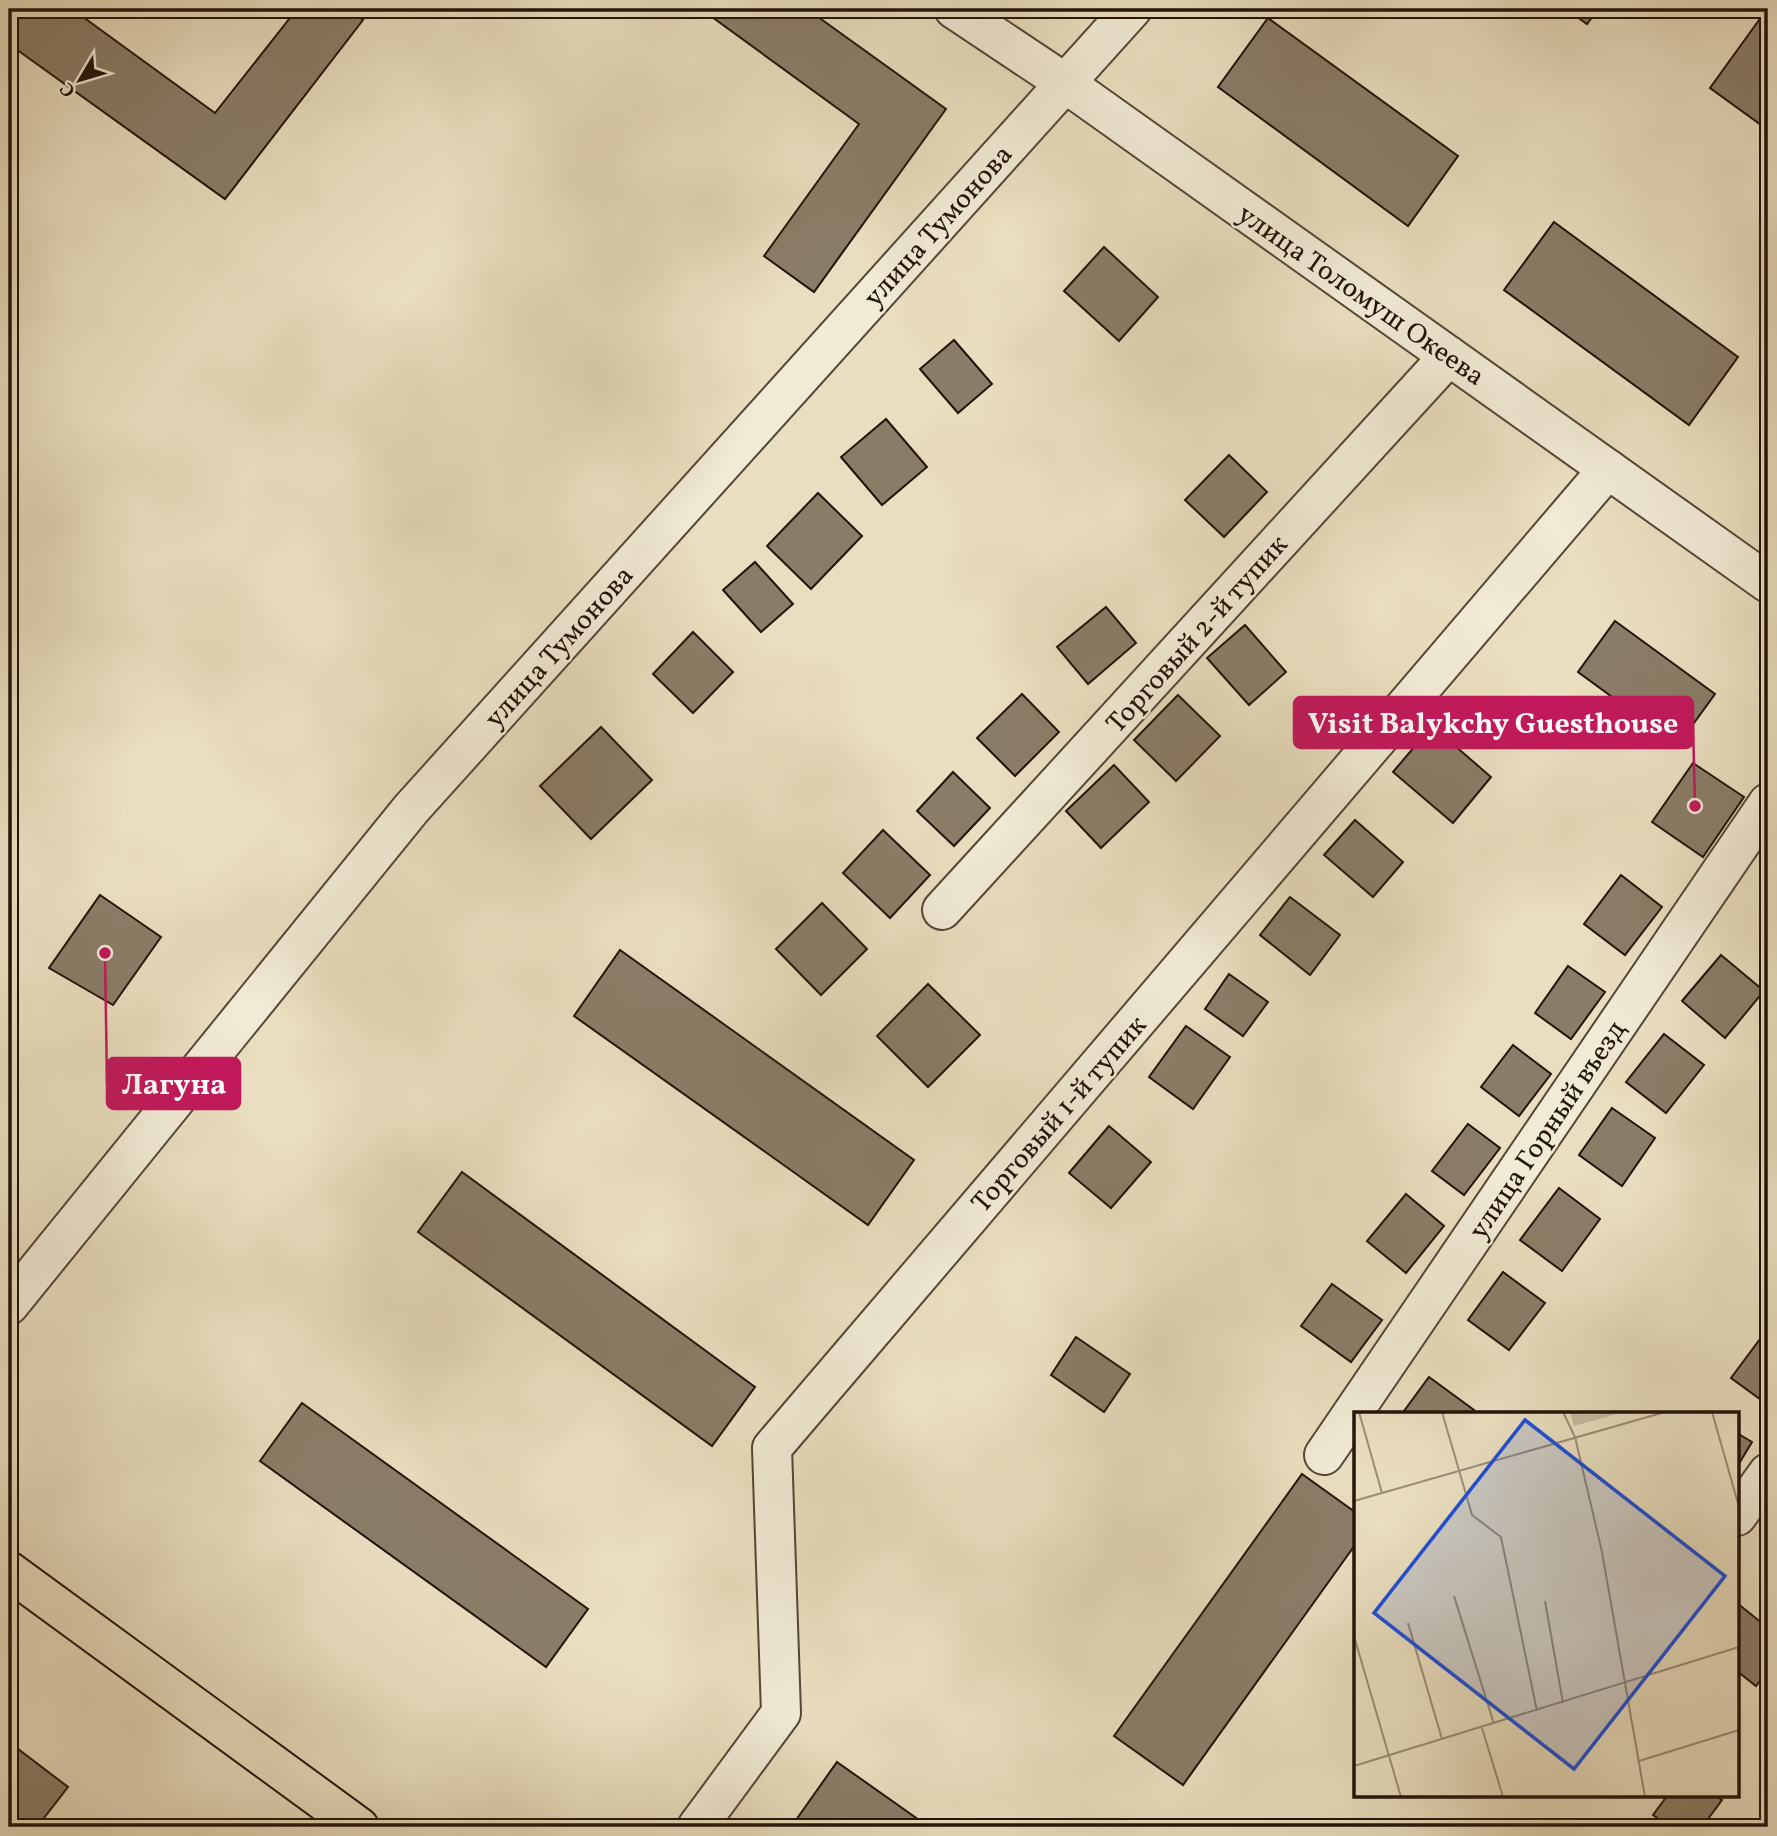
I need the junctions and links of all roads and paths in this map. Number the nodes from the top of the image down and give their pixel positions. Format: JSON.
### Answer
{"nodes":[{"id":1,"x":954,"y":9,"type":"edge"},
{"id":2,"x":1132,"y":9,"type":"edge"},
{"id":3,"x":1065,"y":83,"type":"junction"},
{"id":4,"x":1449,"y":356,"type":"junction"},
{"id":5,"x":1608,"y":469,"type":"junction"},
{"id":6,"x":1768,"y":583,"type":"edge"},
{"id":7,"x":1768,"y":803,"type":"edge"},
{"id":8,"x":942,"y":910,"type":"dead end"},
{"id":9,"x":9,"y":1305,"type":"edge"},
{"id":10,"x":1324,"y":1455,"type":"dead end"},
{"id":11,"x":1768,"y":1473,"type":"edge"},
{"id":12,"x":1738,"y":1515,"type":"edge"},
{"id":13,"x":9,"y":1571,"type":"edge"},
{"id":14,"x":359,"y":1827,"type":"edge"},
{"id":15,"x":697,"y":1827,"type":"edge"}],
"edges":[{"from":1,"to":3,"type":"street","name":"улица Толомуш Океева"},
{"from":2,"to":3,"type":"street","name":"улица Тумонова"},
{"from":3,"to":4,"type":"street","name":"улица Толомуш Океева"},
{"from":3,"to":9,"type":"street","name":"улица Тумонова"},
{"from":4,"to":5,"type":"street","name":"улица Толомуш Океева"},
{"from":4,"to":8,"type":"street","name":"Торговый 2-й тупик"},
{"from":5,"to":6,"type":"street","name":"улица Толомуш Океева"},
{"from":5,"to":15,"type":"street","name":"Торговый 1-й тупик"},
{"from":7,"to":10,"type":"street","name":"улица Горный въезд"},
{"from":11,"to":12,"type":"street"},
{"from":13,"to":14,"type":"main road"}]}
